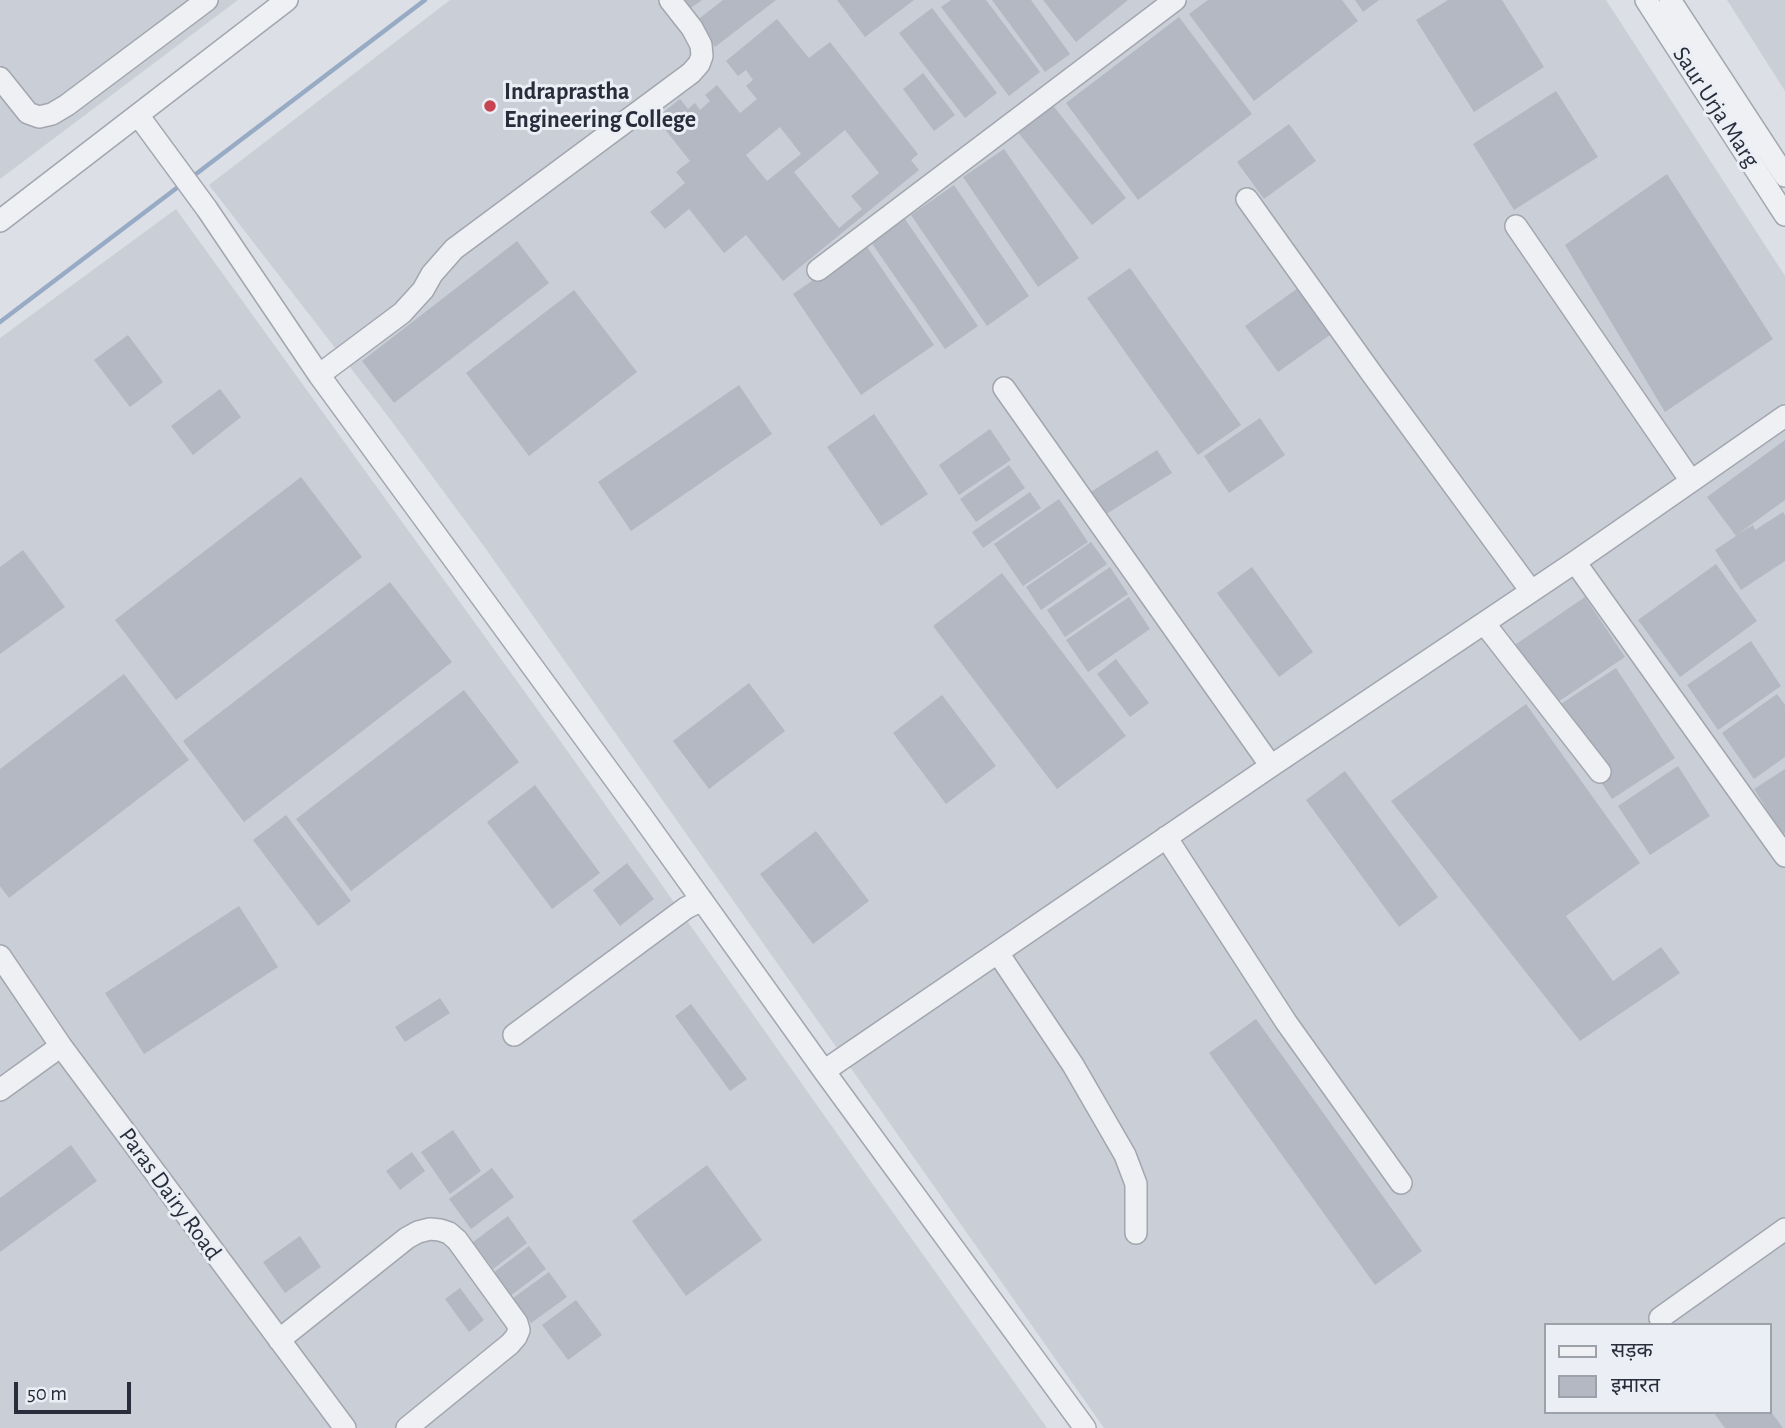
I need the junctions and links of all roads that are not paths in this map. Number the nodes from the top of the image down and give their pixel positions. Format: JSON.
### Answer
{"nodes":[{"id":1,"x":207,"y":0,"type":"edge"},
{"id":2,"x":287,"y":0,"type":"edge"},
{"id":3,"x":670,"y":0,"type":"edge"},
{"id":4,"x":1175,"y":0,"type":"edge"},
{"id":5,"x":1646,"y":0,"type":"edge"},
{"id":6,"x":1670,"y":0,"type":"edge"},
{"id":7,"x":0,"y":79,"type":"edge"},
{"id":8,"x":138,"y":115,"type":"junction"},
{"id":9,"x":1785,"y":176,"type":"edge"},
{"id":10,"x":1247,"y":198,"type":"dead end"},
{"id":11,"x":1785,"y":215,"type":"edge"},
{"id":12,"x":0,"y":221,"type":"edge"},
{"id":13,"x":1516,"y":226,"type":"dead end"},
{"id":14,"x":818,"y":270,"type":"dead end"},
{"id":15,"x":319,"y":375,"type":"junction"},
{"id":16,"x":1004,"y":388,"type":"dead end"},
{"id":17,"x":1785,"y":416,"type":"edge"},
{"id":18,"x":1691,"y":481,"type":"junction"},
{"id":19,"x":1575,"y":562,"type":"junction"},
{"id":20,"x":1531,"y":591,"type":"junction"},
{"id":21,"x":1483,"y":623,"type":"junction"},
{"id":22,"x":1271,"y":766,"type":"junction"},
{"id":23,"x":1600,"y":772,"type":"dead end"},
{"id":24,"x":1166,"y":837,"type":"junction"},
{"id":25,"x":1785,"y":856,"type":"edge"},
{"id":26,"x":702,"y":900,"type":"junction"},
{"id":27,"x":998,"y":953,"type":"junction"},
{"id":28,"x":0,"y":956,"type":"edge"},
{"id":29,"x":514,"y":1035,"type":"dead end"},
{"id":30,"x":61,"y":1046,"type":"junction"},
{"id":31,"x":824,"y":1071,"type":"junction"},
{"id":32,"x":0,"y":1090,"type":"edge"},
{"id":33,"x":1401,"y":1183,"type":"dead end"},
{"id":34,"x":1785,"y":1229,"type":"edge"},
{"id":35,"x":1136,"y":1233,"type":"dead end"},
{"id":36,"x":1660,"y":1318,"type":"dead end"},
{"id":37,"x":279,"y":1340,"type":"junction"},
{"id":38,"x":345,"y":1428,"type":"edge"},
{"id":39,"x":407,"y":1428,"type":"edge"},
{"id":40,"x":1085,"y":1428,"type":"edge"}],
"edges":[{"from":1,"to":7,"type":"street"},
{"from":2,"to":8,"type":"street"},
{"from":3,"to":15,"type":"street"},
{"from":4,"to":14,"type":"street"},
{"from":5,"to":11,"type":"street","name":"Saur Urja Marg"},
{"from":6,"to":9,"type":"street","name":"Saur Urja Marg"},
{"from":8,"to":12,"type":"street"},
{"from":8,"to":15,"type":"street"},
{"from":10,"to":20,"type":"street"},
{"from":13,"to":18,"type":"street"},
{"from":15,"to":26,"type":"street"},
{"from":16,"to":22,"type":"street"},
{"from":17,"to":18,"type":"street"},
{"from":18,"to":19,"type":"street"},
{"from":19,"to":20,"type":"street"},
{"from":19,"to":25,"type":"street"},
{"from":20,"to":21,"type":"street"},
{"from":21,"to":22,"type":"street"},
{"from":21,"to":23,"type":"street"},
{"from":22,"to":24,"type":"street"},
{"from":24,"to":27,"type":"street"},
{"from":24,"to":33,"type":"street"},
{"from":26,"to":29,"type":"street"},
{"from":26,"to":31,"type":"street"},
{"from":27,"to":31,"type":"street"},
{"from":27,"to":35,"type":"street"},
{"from":28,"to":30,"type":"street","name":"Paras Dairy Road"},
{"from":30,"to":32,"type":"street"},
{"from":30,"to":37,"type":"street","name":"Paras Dairy Road"},
{"from":31,"to":40,"type":"street"},
{"from":34,"to":36,"type":"street"},
{"from":37,"to":38,"type":"street","name":"Paras Dairy Road"},
{"from":37,"to":39,"type":"street"}]}
